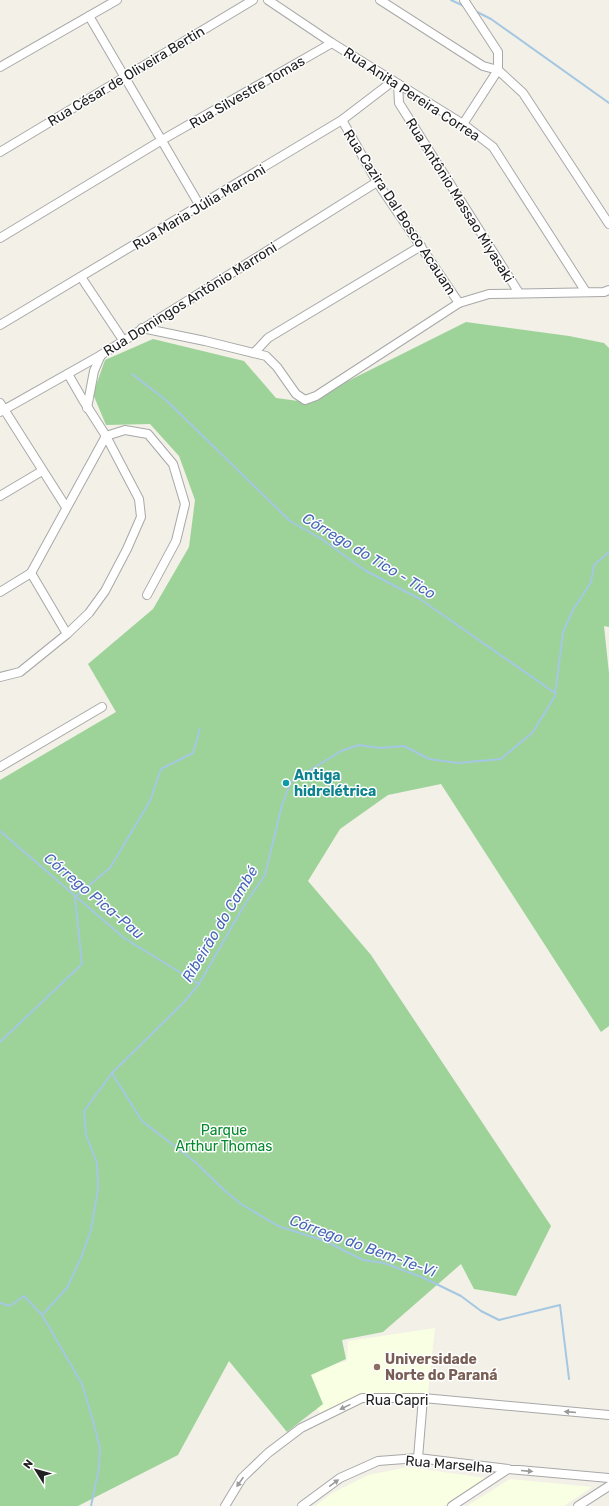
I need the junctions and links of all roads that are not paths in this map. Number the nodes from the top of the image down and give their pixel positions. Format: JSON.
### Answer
{"nodes":[{"id":1,"x":117,"y":0,"type":"edge"},
{"id":2,"x":252,"y":0,"type":"edge"},
{"id":3,"x":268,"y":0,"type":"edge"},
{"id":4,"x":380,"y":0,"type":"edge"},
{"id":5,"x":464,"y":0,"type":"edge"},
{"id":6,"x":89,"y":16,"type":"junction"},
{"id":7,"x":332,"y":43,"type":"junction"},
{"id":8,"x":0,"y":67,"type":"edge"},
{"id":9,"x":498,"y":70,"type":"junction"},
{"id":10,"x":124,"y":76,"type":"junction"},
{"id":11,"x":395,"y":82,"type":"junction"},
{"id":12,"x":342,"y":120,"type":"junction"},
{"id":13,"x":464,"y":124,"type":"junction"},
{"id":14,"x":162,"y":140,"type":"junction"},
{"id":15,"x":0,"y":152,"type":"edge"},
{"id":16,"x":377,"y":182,"type":"junction"},
{"id":17,"x":200,"y":206,"type":"junction"},
{"id":18,"x":609,"y":224,"type":"edge"},
{"id":19,"x":0,"y":238,"type":"edge"},
{"id":20,"x":421,"y":246,"type":"junction"},
{"id":21,"x":81,"y":277,"type":"junction"},
{"id":22,"x":609,"y":290,"type":"edge"},
{"id":23,"x":586,"y":292,"type":"junction"},
{"id":24,"x":519,"y":293,"type":"junction"},
{"id":25,"x":459,"y":303,"type":"junction"},
{"id":26,"x":0,"y":325,"type":"edge"},
{"id":27,"x":142,"y":328,"type":"junction"},
{"id":28,"x":123,"y":340,"type":"junction"},
{"id":29,"x":254,"y":353,"type":"junction"},
{"id":30,"x":101,"y":355,"type":"junction"},
{"id":31,"x":68,"y":374,"type":"junction"},
{"id":32,"x":1,"y":408,"type":"edge"},
{"id":33,"x":87,"y":408,"type":"junction"},
{"id":34,"x":106,"y":436,"type":"junction"},
{"id":35,"x":42,"y":471,"type":"junction"},
{"id":36,"x":0,"y":496,"type":"edge"},
{"id":37,"x":66,"y":507,"type":"junction"},
{"id":38,"x":31,"y":573,"type":"junction"},
{"id":39,"x":0,"y":592,"type":"edge"},
{"id":40,"x":147,"y":595,"type":"dead end"},
{"id":41,"x":67,"y":634,"type":"junction"},
{"id":42,"x":0,"y":677,"type":"edge"},
{"id":43,"x":102,"y":707,"type":"dead end"},
{"id":44,"x":0,"y":768,"type":"edge"},
{"id":45,"x":423,"y":1398,"type":"junction"},
{"id":46,"x":609,"y":1415,"type":"edge"},
{"id":47,"x":418,"y":1458,"type":"junction"},
{"id":48,"x":508,"y":1469,"type":"junction"},
{"id":49,"x":609,"y":1478,"type":"edge"},
{"id":50,"x":609,"y":1486,"type":"edge"},
{"id":51,"x":225,"y":1506,"type":"edge"},
{"id":52,"x":302,"y":1506,"type":"edge"},
{"id":53,"x":452,"y":1506,"type":"edge"},
{"id":54,"x":578,"y":1506,"type":"edge"}],
"edges":[{"from":1,"to":6,"type":"street"},
{"from":2,"to":10,"type":"street","name":"Rua César de Oliveira Bertin"},
{"from":3,"to":7,"type":"street","name":"Rua Anita Pereira Correa"},
{"from":4,"to":9,"type":"street"},
{"from":5,"to":9,"type":"street"},
{"from":6,"to":8,"type":"street"},
{"from":6,"to":10,"type":"street"},
{"from":7,"to":11,"type":"street","name":"Rua Anita Pereira Correa"},
{"from":7,"to":14,"type":"street","name":"Rua Silvestre Tomas"},
{"from":9,"to":13,"type":"street"},
{"from":9,"to":18,"type":"street"},
{"from":10,"to":14,"type":"street"},
{"from":10,"to":15,"type":"street","name":"Rua César de Oliveira Bertin"},
{"from":11,"to":12,"type":"street","name":"Rua Maria Júlia Marroni"},
{"from":11,"to":13,"type":"street","name":"Rua Anita Pereira Correa"},
{"from":11,"to":24,"type":"street","name":"Rua Antônio Massao Miyasaki"},
{"from":12,"to":16,"type":"street","name":"Rua Cazira Dal Bosco Acauam"},
{"from":12,"to":17,"type":"street","name":"Rua Maria Júlia Marroni"},
{"from":13,"to":23,"type":"street","name":"Rua Anita Pereira Correa"},
{"from":14,"to":17,"type":"street"},
{"from":14,"to":19,"type":"street","name":"Rua Silvestre Tomas"},
{"from":16,"to":20,"type":"street","name":"Rua Cazira Dal Bosco Acauam"},
{"from":16,"to":27,"type":"street","name":"Rua Domingos Antônio Marroni"},
{"from":17,"to":21,"type":"street","name":"Rua Maria Júlia Marroni"},
{"from":20,"to":25,"type":"street","name":"Rua Cazira Dal Bosco Acauam"},
{"from":20,"to":29,"type":"street"},
{"from":21,"to":26,"type":"street","name":"Rua Maria Júlia Marroni"},
{"from":21,"to":28,"type":"street"},
{"from":22,"to":23,"type":"street"},
{"from":23,"to":24,"type":"street"},
{"from":24,"to":25,"type":"street"},
{"from":25,"to":29,"type":"street"},
{"from":27,"to":28,"type":"street","name":"Rua Domingos Antônio Marroni"},
{"from":27,"to":29,"type":"street"},
{"from":28,"to":30,"type":"street","name":"Rua Domingos Antônio Marroni"},
{"from":30,"to":31,"type":"street","name":"Rua Domingos Antônio Marroni"},
{"from":30,"to":33,"type":"street"},
{"from":31,"to":32,"type":"street","name":"Rua Domingos Antônio Marroni"},
{"from":31,"to":33,"type":"street"},
{"from":32,"to":35,"type":"street"},
{"from":33,"to":34,"type":"street"},
{"from":34,"to":37,"type":"street"},
{"from":34,"to":40,"type":"street"},
{"from":34,"to":41,"type":"street"},
{"from":35,"to":36,"type":"street"},
{"from":35,"to":37,"type":"street"},
{"from":37,"to":38,"type":"street"},
{"from":38,"to":39,"type":"street"},
{"from":38,"to":41,"type":"street"},
{"from":41,"to":42,"type":"street"},
{"from":43,"to":44,"type":"street"},
{"from":46,"to":45,"type":"street","name":"Rua Capri","one_way":true},
{"from":45,"to":47,"type":"street"},
{"from":45,"to":51,"type":"street","name":"Rua Capri","one_way":true},
{"from":47,"to":48,"type":"street","name":"Rua Marselha"},
{"from":52,"to":47,"type":"street","name":"Rua Marselha","one_way":true},
{"from":48,"to":49,"type":"street","name":"Rua Marselha","one_way":true},
{"from":48,"to":53,"type":"street"},
{"from":50,"to":54,"type":"street"}]}
